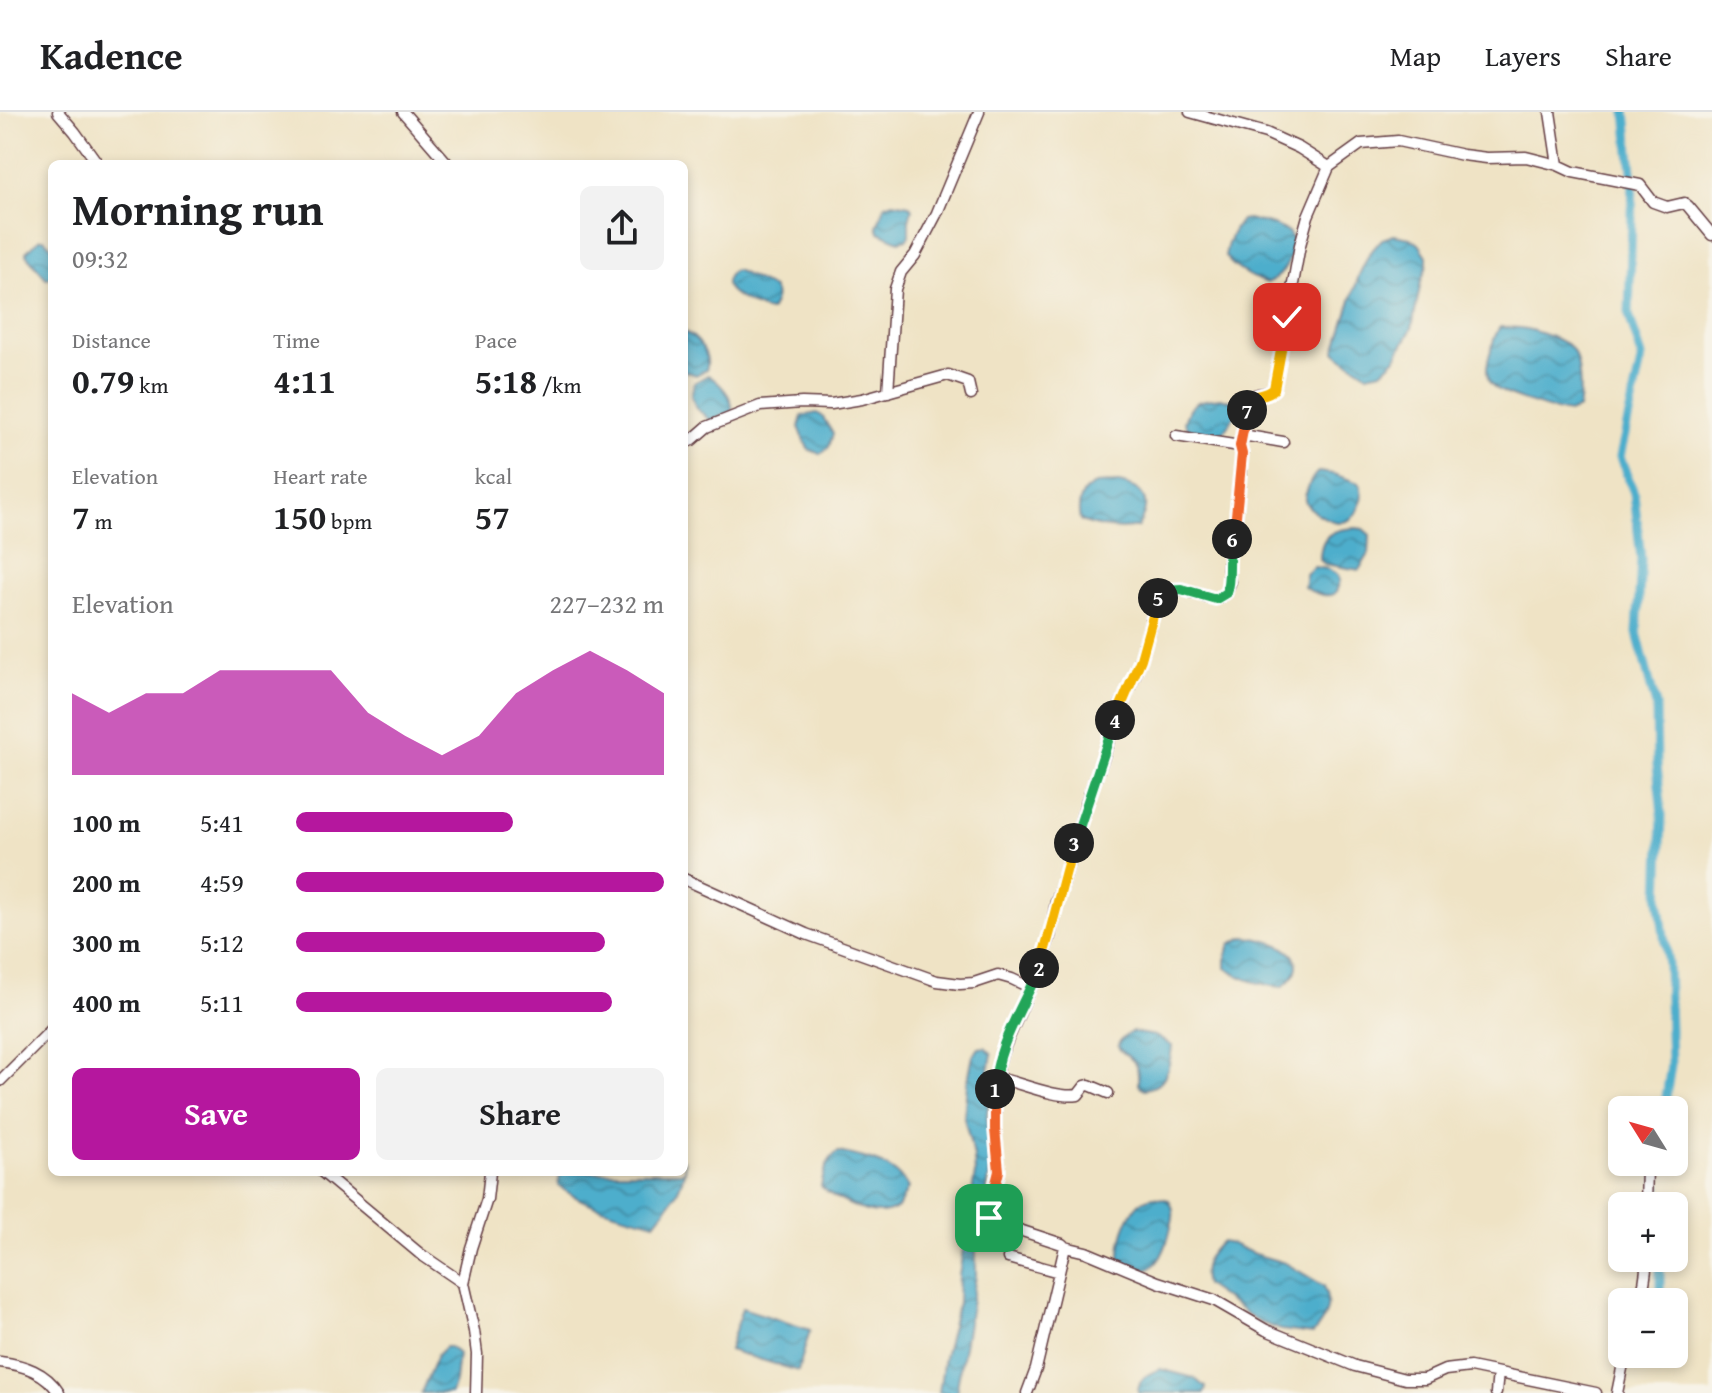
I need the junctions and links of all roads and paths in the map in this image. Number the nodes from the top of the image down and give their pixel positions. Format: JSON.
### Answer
{"nodes":[{"id":1,"x":58,"y":112,"type":"edge"},
{"id":2,"x":403,"y":112,"type":"edge"},
{"id":3,"x":979,"y":112,"type":"edge"},
{"id":4,"x":1190,"y":112,"type":"edge"},
{"id":5,"x":1550,"y":112,"type":"edge"},
{"id":6,"x":95,"y":160,"type":"edge"},
{"id":7,"x":445,"y":160,"type":"edge"},
{"id":8,"x":1558,"y":165,"type":"junction"},
{"id":9,"x":1329,"y":167,"type":"junction"},
{"id":10,"x":1712,"y":235,"type":"edge"},
{"id":11,"x":888,"y":392,"type":"junction"},
{"id":12,"x":971,"y":395,"type":"dead end"},
{"id":13,"x":1176,"y":436,"type":"dead end"},
{"id":14,"x":1241,"y":441,"type":"junction"},
{"id":15,"x":688,"y":442,"type":"edge"},
{"id":16,"x":1283,"y":442,"type":"dead end"},
{"id":17,"x":688,"y":881,"type":"edge"},
{"id":18,"x":1031,"y":988,"type":"junction"},
{"id":19,"x":48,"y":1033,"type":"edge"},
{"id":20,"x":995,"y":1077,"type":"junction"},
{"id":21,"x":0,"y":1081,"type":"edge"},
{"id":22,"x":1108,"y":1093,"type":"dead end"},
{"id":23,"x":327,"y":1176,"type":"edge"},
{"id":24,"x":490,"y":1176,"type":"edge"},
{"id":25,"x":1065,"y":1247,"type":"junction"},
{"id":26,"x":1008,"y":1258,"type":"dead end"},
{"id":27,"x":1059,"y":1272,"type":"junction"},
{"id":28,"x":463,"y":1283,"type":"junction"},
{"id":29,"x":0,"y":1362,"type":"edge"},
{"id":30,"x":1622,"y":1368,"type":"edge"},
{"id":31,"x":1498,"y":1373,"type":"junction"},
{"id":32,"x":59,"y":1393,"type":"edge"},
{"id":33,"x":476,"y":1393,"type":"edge"},
{"id":34,"x":1027,"y":1393,"type":"edge"},
{"id":35,"x":1496,"y":1393,"type":"edge"},
{"id":36,"x":1596,"y":1393,"type":"edge"},
{"id":37,"x":1617,"y":1393,"type":"edge"}],
"edges":[{"from":1,"to":6,"type":"street"},
{"from":2,"to":7,"type":"street"},
{"from":3,"to":11,"type":"street"},
{"from":4,"to":9,"type":"street"},
{"from":5,"to":8,"type":"street"},
{"from":8,"to":9,"type":"street"},
{"from":8,"to":10,"type":"street"},
{"from":9,"to":14,"type":"street"},
{"from":11,"to":12,"type":"street"},
{"from":11,"to":15,"type":"street"},
{"from":13,"to":14,"type":"street"},
{"from":14,"to":16,"type":"street"},
{"from":14,"to":18,"type":"street"},
{"from":17,"to":18,"type":"street"},
{"from":18,"to":20,"type":"street"},
{"from":19,"to":21,"type":"street"},
{"from":20,"to":22,"type":"street"},
{"from":20,"to":25,"type":"street"},
{"from":23,"to":28,"type":"street"},
{"from":24,"to":28,"type":"street"},
{"from":25,"to":27,"type":"street"},
{"from":25,"to":31,"type":"street"},
{"from":26,"to":27,"type":"street"},
{"from":27,"to":34,"type":"street"},
{"from":28,"to":33,"type":"street"},
{"from":29,"to":32,"type":"street"},
{"from":30,"to":37,"type":"street"},
{"from":31,"to":35,"type":"street"},
{"from":31,"to":36,"type":"street"}]}
